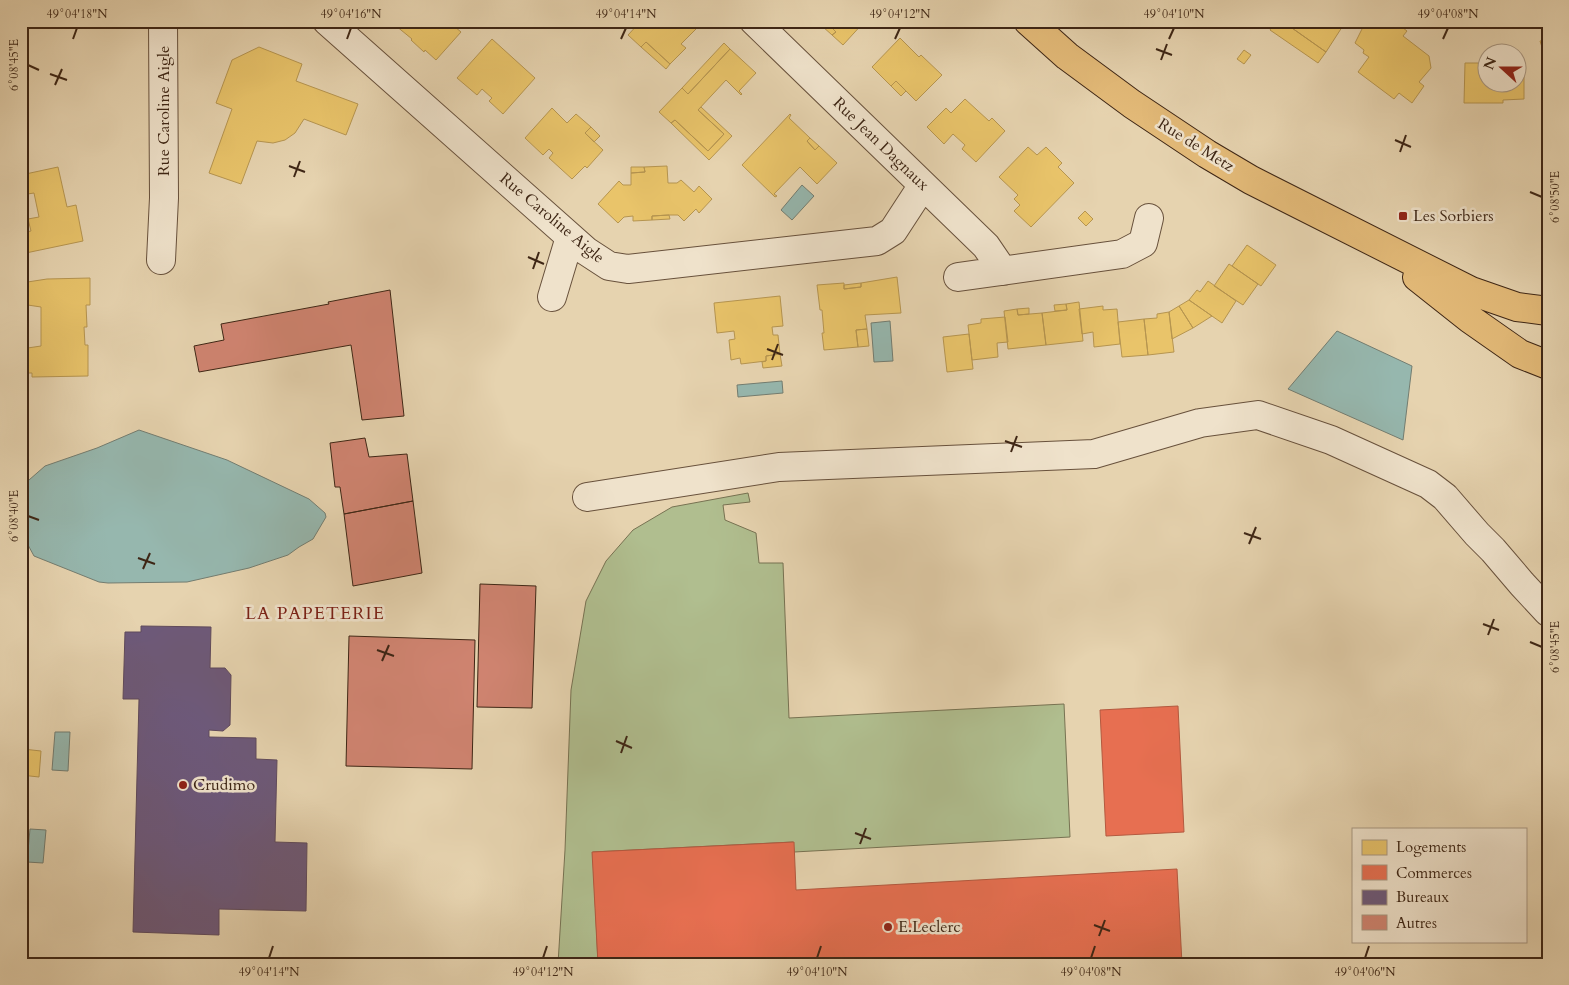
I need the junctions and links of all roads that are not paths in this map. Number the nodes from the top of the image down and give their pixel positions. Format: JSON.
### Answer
{"nodes":[{"id":1,"x":163,"y":21,"type":"edge"},
{"id":2,"x":327,"y":21,"type":"edge"},
{"id":3,"x":754,"y":21,"type":"edge"},
{"id":4,"x":1028,"y":21,"type":"edge"},
{"id":5,"x":923,"y":184,"type":"junction"},
{"id":6,"x":1150,"y":218,"type":"dead end"},
{"id":7,"x":570,"y":237,"type":"junction"},
{"id":8,"x":1379,"y":245,"type":"junction"},
{"id":9,"x":161,"y":260,"type":"dead end"},
{"id":10,"x":1003,"y":271,"type":"junction"},
{"id":11,"x":958,"y":277,"type":"dead end"},
{"id":12,"x":552,"y":296,"type":"dead end"},
{"id":13,"x":1548,"y":311,"type":"edge"},
{"id":14,"x":1548,"y":366,"type":"edge"},
{"id":15,"x":588,"y":497,"type":"dead end"},
{"id":16,"x":1548,"y":612,"type":"edge"}],
"edges":[{"from":1,"to":9,"type":"street","name":"Rue Caroline Aigle"},
{"from":2,"to":7,"type":"street","name":"Rue Caroline Aigle"},
{"from":3,"to":5,"type":"street","name":"Rue Jean Dagnaux"},
{"from":4,"to":8,"type":"main road","name":"Rue de Metz"},
{"from":5,"to":7,"type":"street","name":"Rue Caroline Aigle"},
{"from":5,"to":10,"type":"street","name":"Rue Jean Dagnaux"},
{"from":6,"to":10,"type":"street"},
{"from":7,"to":12,"type":"street"},
{"from":8,"to":13,"type":"main road","name":"Rue de Metz"},
{"from":8,"to":14,"type":"main road","name":"Rue de Metz"},
{"from":10,"to":11,"type":"street"},
{"from":15,"to":16,"type":"street"}]}
